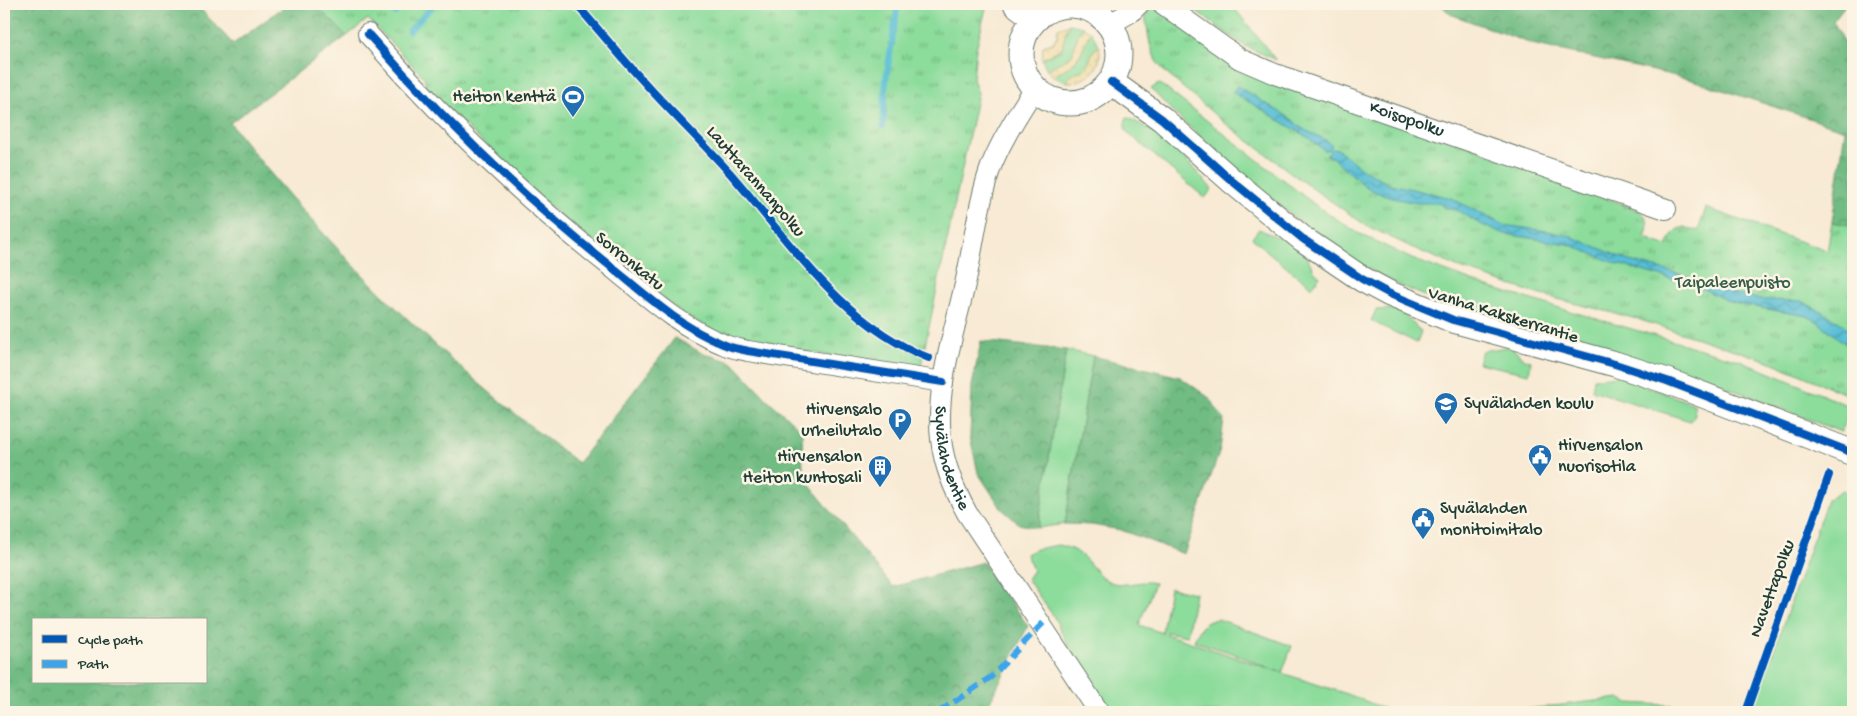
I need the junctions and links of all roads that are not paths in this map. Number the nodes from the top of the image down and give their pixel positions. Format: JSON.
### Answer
{"nodes":[{"id":1,"x":1016,"y":4,"type":"edge"},
{"id":2,"x":1139,"y":4,"type":"edge"},
{"id":3,"x":1163,"y":4,"type":"edge"},
{"id":4,"x":1036,"y":18,"type":"junction"},
{"id":5,"x":1110,"y":24,"type":"junction"},
{"id":6,"x":368,"y":34,"type":"dead end"},
{"id":7,"x":1111,"y":82,"type":"junction"},
{"id":8,"x":1035,"y":88,"type":"junction"},
{"id":9,"x":1666,"y":209,"type":"dead end"},
{"id":10,"x":943,"y":382,"type":"junction"},
{"id":11,"x":1853,"y":453,"type":"edge"},
{"id":12,"x":1099,"y":712,"type":"edge"}],
"edges":[{"from":1,"to":4,"type":"street"},
{"from":2,"to":5,"type":"street"},
{"from":3,"to":9,"type":"street","name":"Koisopolku"},
{"from":4,"to":5,"type":"street"},
{"from":4,"to":8,"type":"street"},
{"from":5,"to":7,"type":"street"},
{"from":6,"to":10,"type":"street","name":"Sorronkatu"},
{"from":7,"to":8,"type":"street"},
{"from":7,"to":11,"type":"street","name":"Vanha Kakskerrantie"},
{"from":8,"to":10,"type":"street","name":"Syvälahdentie"},
{"from":10,"to":12,"type":"street","name":"Syvälahdentie"}]}
